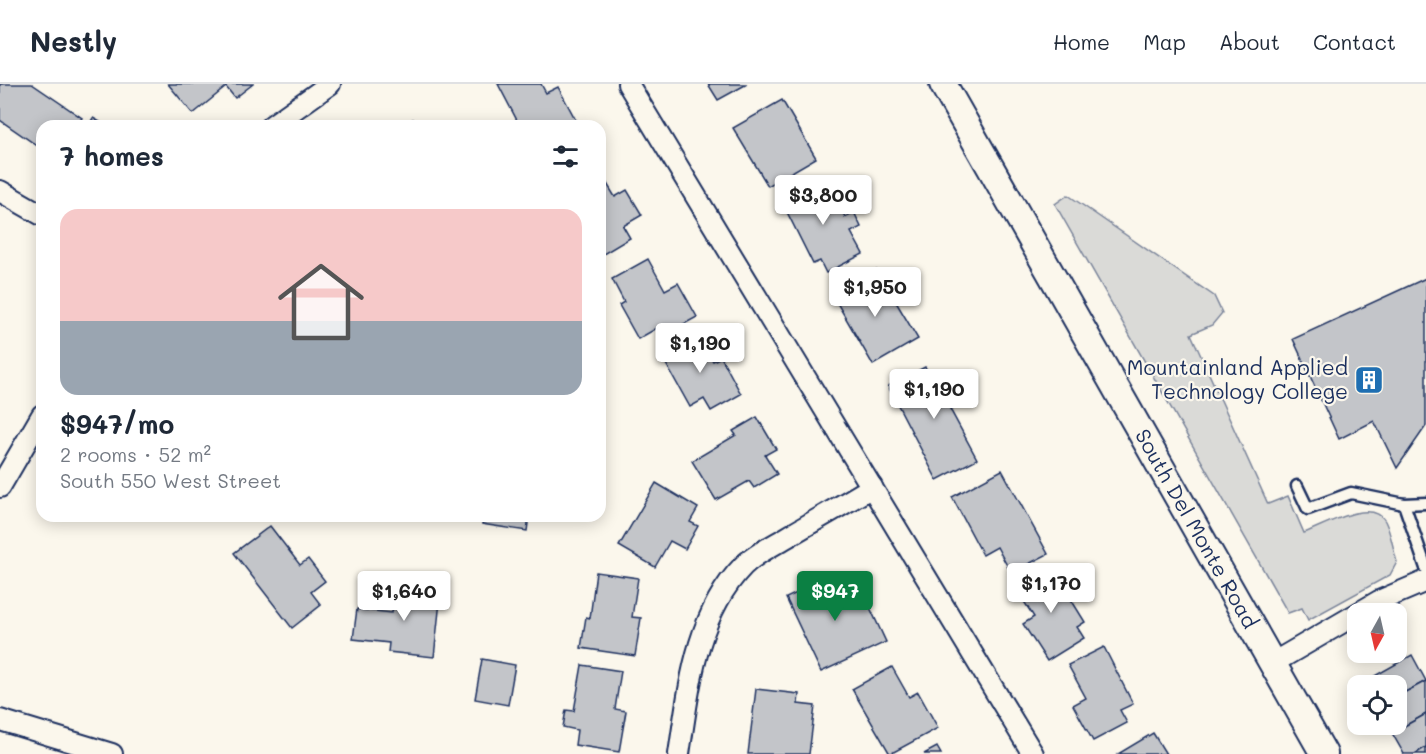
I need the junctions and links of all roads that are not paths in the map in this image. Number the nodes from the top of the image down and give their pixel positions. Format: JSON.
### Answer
{"nodes":[{"id":1,"x":330,"y":84,"type":"edge"},
{"id":2,"x":628,"y":84,"type":"edge"},
{"id":3,"x":943,"y":84,"type":"edge"},
{"id":4,"x":279,"y":120,"type":"edge"},
{"id":5,"x":0,"y":191,"type":"edge"},
{"id":6,"x":36,"y":212,"type":"edge"},
{"id":7,"x":36,"y":425,"type":"edge"},
{"id":8,"x":1297,"y":486,"type":"dead end"},
{"id":9,"x":0,"y":487,"type":"edge"},
{"id":10,"x":872,"y":487,"type":"junction"},
{"id":11,"x":1426,"y":503,"type":"edge"},
{"id":12,"x":1404,"y":504,"type":"junction"},
{"id":13,"x":1426,"y":568,"type":"edge"},
{"id":14,"x":1426,"y":581,"type":"edge"},
{"id":15,"x":1271,"y":664,"type":"junction"},
{"id":16,"x":0,"y":720,"type":"edge"},
{"id":17,"x":112,"y":754,"type":"edge"},
{"id":18,"x":679,"y":754,"type":"edge"},
{"id":19,"x":1033,"y":754,"type":"edge"},
{"id":20,"x":1324,"y":754,"type":"edge"}],
"edges":[{"from":1,"to":4,"type":"street"},
{"from":2,"to":10,"type":"street"},
{"from":3,"to":15,"type":"street","name":"South Del Monte Road"},
{"from":5,"to":6,"type":"street"},
{"from":7,"to":9,"type":"street"},
{"from":8,"to":12,"type":"lane"},
{"from":10,"to":18,"type":"street"},
{"from":10,"to":19,"type":"street"},
{"from":11,"to":12,"type":"lane"},
{"from":12,"to":13,"type":"lane"},
{"from":14,"to":15,"type":"street"},
{"from":15,"to":20,"type":"street","name":"South Del Monte Road"},
{"from":16,"to":17,"type":"street"}]}
